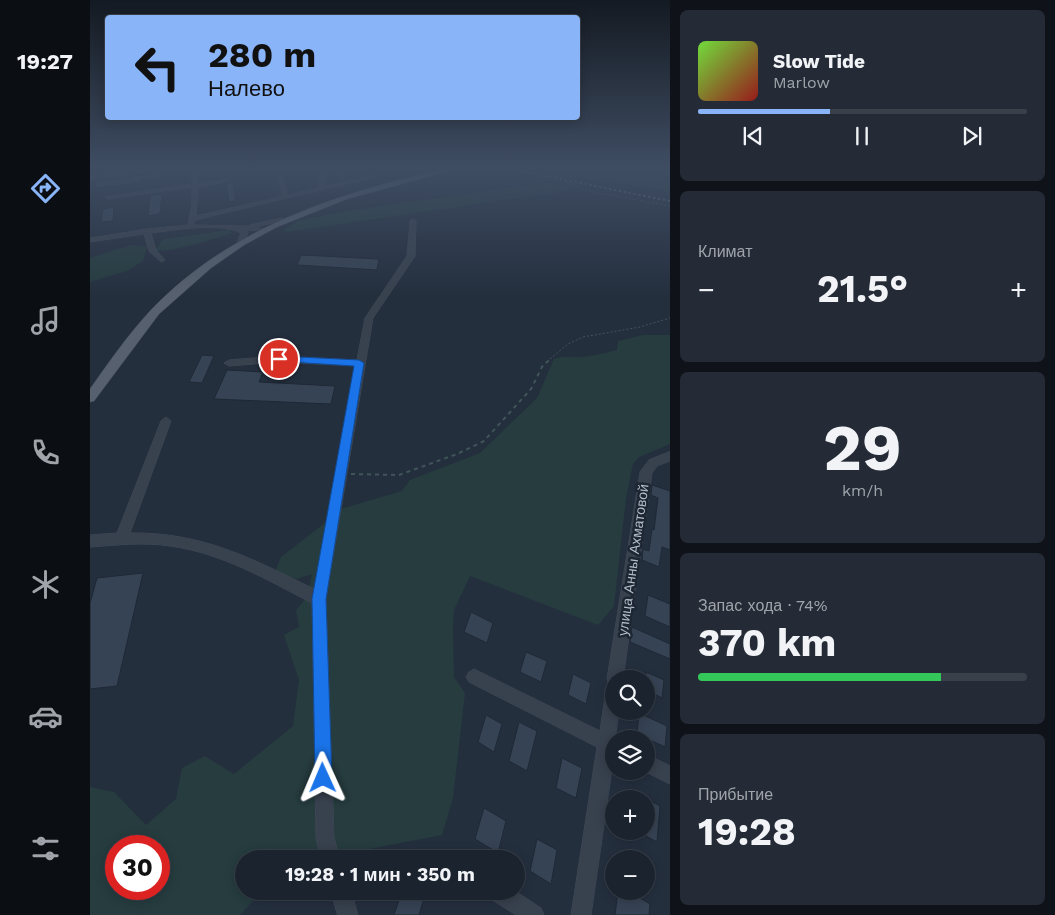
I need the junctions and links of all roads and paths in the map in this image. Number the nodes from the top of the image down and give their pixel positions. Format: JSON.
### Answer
{"nodes":[{"id":1,"x":196,"y":210,"type":"edge"},
{"id":2,"x":234,"y":210,"type":"edge"},
{"id":3,"x":309,"y":210,"type":"edge"},
{"id":4,"x":192,"y":218,"type":"junction"},
{"id":5,"x":282,"y":220,"type":"junction"},
{"id":6,"x":413,"y":221,"type":"dead end"},
{"id":7,"x":233,"y":227,"type":"junction"},
{"id":8,"x":188,"y":228,"type":"junction"},
{"id":9,"x":261,"y":230,"type":"junction"},
{"id":10,"x":147,"y":231,"type":"junction"},
{"id":11,"x":90,"y":240,"type":"edge"},
{"id":12,"x":241,"y":242,"type":"junction"},
{"id":13,"x":161,"y":260,"type":"dead end"},
{"id":14,"x":670,"y":318,"type":"edge"},
{"id":15,"x":229,"y":363,"type":"dead end"},
{"id":16,"x":359,"y":363,"type":"junction"},
{"id":17,"x":90,"y":398,"type":"edge"},
{"id":18,"x":166,"y":421,"type":"dead end"},
{"id":19,"x":670,"y":456,"type":"edge"},
{"id":20,"x":340,"y":475,"type":"junction"},
{"id":21,"x":121,"y":539,"type":"junction"},
{"id":22,"x":90,"y":541,"type":"edge"},
{"id":23,"x":319,"y":599,"type":"junction"},
{"id":24,"x":616,"y":670,"type":"edge"},
{"id":25,"x":474,"y":677,"type":"dead end"},
{"id":26,"x":605,"y":742,"type":"edge"},
{"id":27,"x":655,"y":768,"type":"edge"},
{"id":28,"x":605,"y":774,"type":"edge"},
{"id":29,"x":670,"y":775,"type":"edge"},
{"id":30,"x":328,"y":850,"type":"edge"},
{"id":31,"x":344,"y":900,"type":"edge"},
{"id":32,"x":510,"y":900,"type":"edge"},
{"id":33,"x":348,"y":915,"type":"edge"},
{"id":34,"x":534,"y":915,"type":"edge"},
{"id":35,"x":581,"y":915,"type":"edge"}],
"edges":[{"from":1,"to":4,"type":"street"},
{"from":2,"to":4,"type":"street"},
{"from":3,"to":5,"type":"main road"},
{"from":4,"to":8,"type":"street"},
{"from":5,"to":7,"type":"street"},
{"from":5,"to":9,"type":"main road"},
{"from":6,"to":16,"type":"street"},
{"from":7,"to":8,"type":"street"},
{"from":7,"to":9,"type":"street"},
{"from":7,"to":12,"type":"street"},
{"from":8,"to":10,"type":"street"},
{"from":9,"to":12,"type":"main road"},
{"from":10,"to":11,"type":"street"},
{"from":10,"to":13,"type":"street"},
{"from":12,"to":17,"type":"main road"},
{"from":14,"to":20,"type":"path"},
{"from":15,"to":16,"type":"street"},
{"from":16,"to":20,"type":"street"},
{"from":18,"to":21,"type":"street"},
{"from":19,"to":24,"type":"street","name":"улица Анны Ахматовой"},
{"from":20,"to":23,"type":"street"},
{"from":21,"to":22,"type":"street"},
{"from":21,"to":23,"type":"street"},
{"from":23,"to":30,"type":"street"},
{"from":25,"to":26,"type":"street"},
{"from":27,"to":29,"type":"street"},
{"from":28,"to":35,"type":"street"},
{"from":31,"to":33,"type":"street"},
{"from":32,"to":34,"type":"street"}]}
